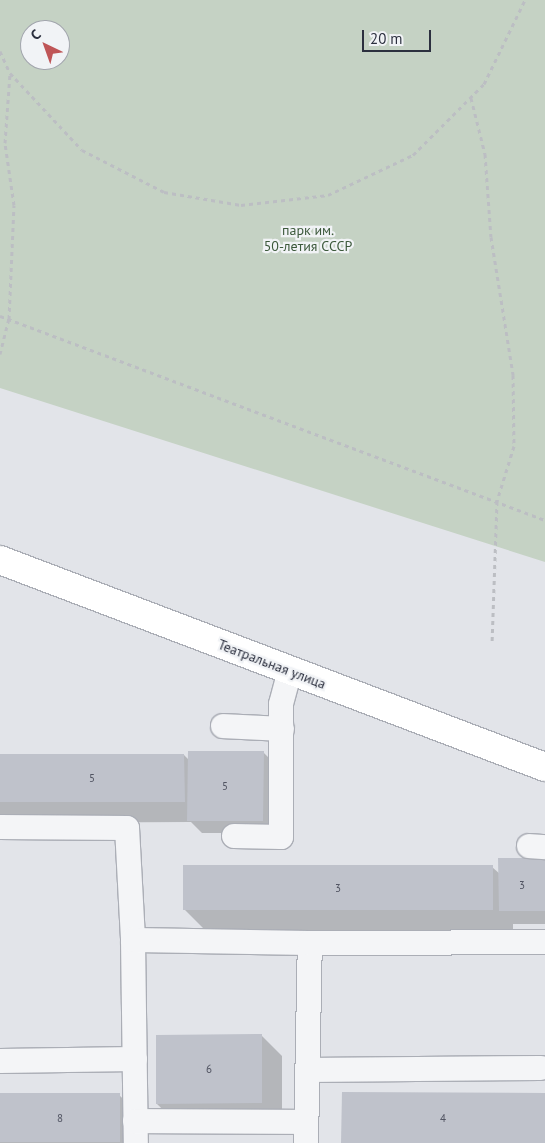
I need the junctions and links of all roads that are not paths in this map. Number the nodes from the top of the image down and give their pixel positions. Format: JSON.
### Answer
{"nodes":[{"id":1,"x":0,"y":560,"type":"edge"},
{"id":2,"x":290,"y":671,"type":"junction"},
{"id":3,"x":223,"y":726,"type":"dead end"},
{"id":4,"x":282,"y":729,"type":"junction"},
{"id":5,"x":545,"y":767,"type":"edge"},
{"id":6,"x":0,"y":827,"type":"edge"},
{"id":7,"x":234,"y":836,"type":"dead end"},
{"id":8,"x":133,"y":940,"type":"junction"},
{"id":9,"x":545,"y":942,"type":"edge"},
{"id":10,"x":310,"y":943,"type":"junction"},
{"id":11,"x":135,"y":1059,"type":"junction"},
{"id":12,"x":0,"y":1061,"type":"edge"},
{"id":13,"x":540,"y":1068,"type":"dead end"},
{"id":14,"x":307,"y":1070,"type":"junction"},
{"id":15,"x":136,"y":1132,"type":"edge"},
{"id":16,"x":306,"y":1132,"type":"edge"}],
"edges":[{"from":1,"to":2,"type":"main road","name":"Театральная улица"},
{"from":2,"to":4,"type":"lane"},
{"from":2,"to":5,"type":"main road","name":"Театральная улица"},
{"from":3,"to":4,"type":"lane"},
{"from":4,"to":7,"type":"lane"},
{"from":6,"to":8,"type":"lane"},
{"from":8,"to":10,"type":"lane"},
{"from":8,"to":11,"type":"lane"},
{"from":9,"to":10,"type":"lane"},
{"from":10,"to":14,"type":"lane"},
{"from":11,"to":12,"type":"lane"},
{"from":11,"to":15,"type":"lane"},
{"from":13,"to":14,"type":"lane"},
{"from":14,"to":16,"type":"lane"},
{"from":15,"to":16,"type":"lane"}]}
